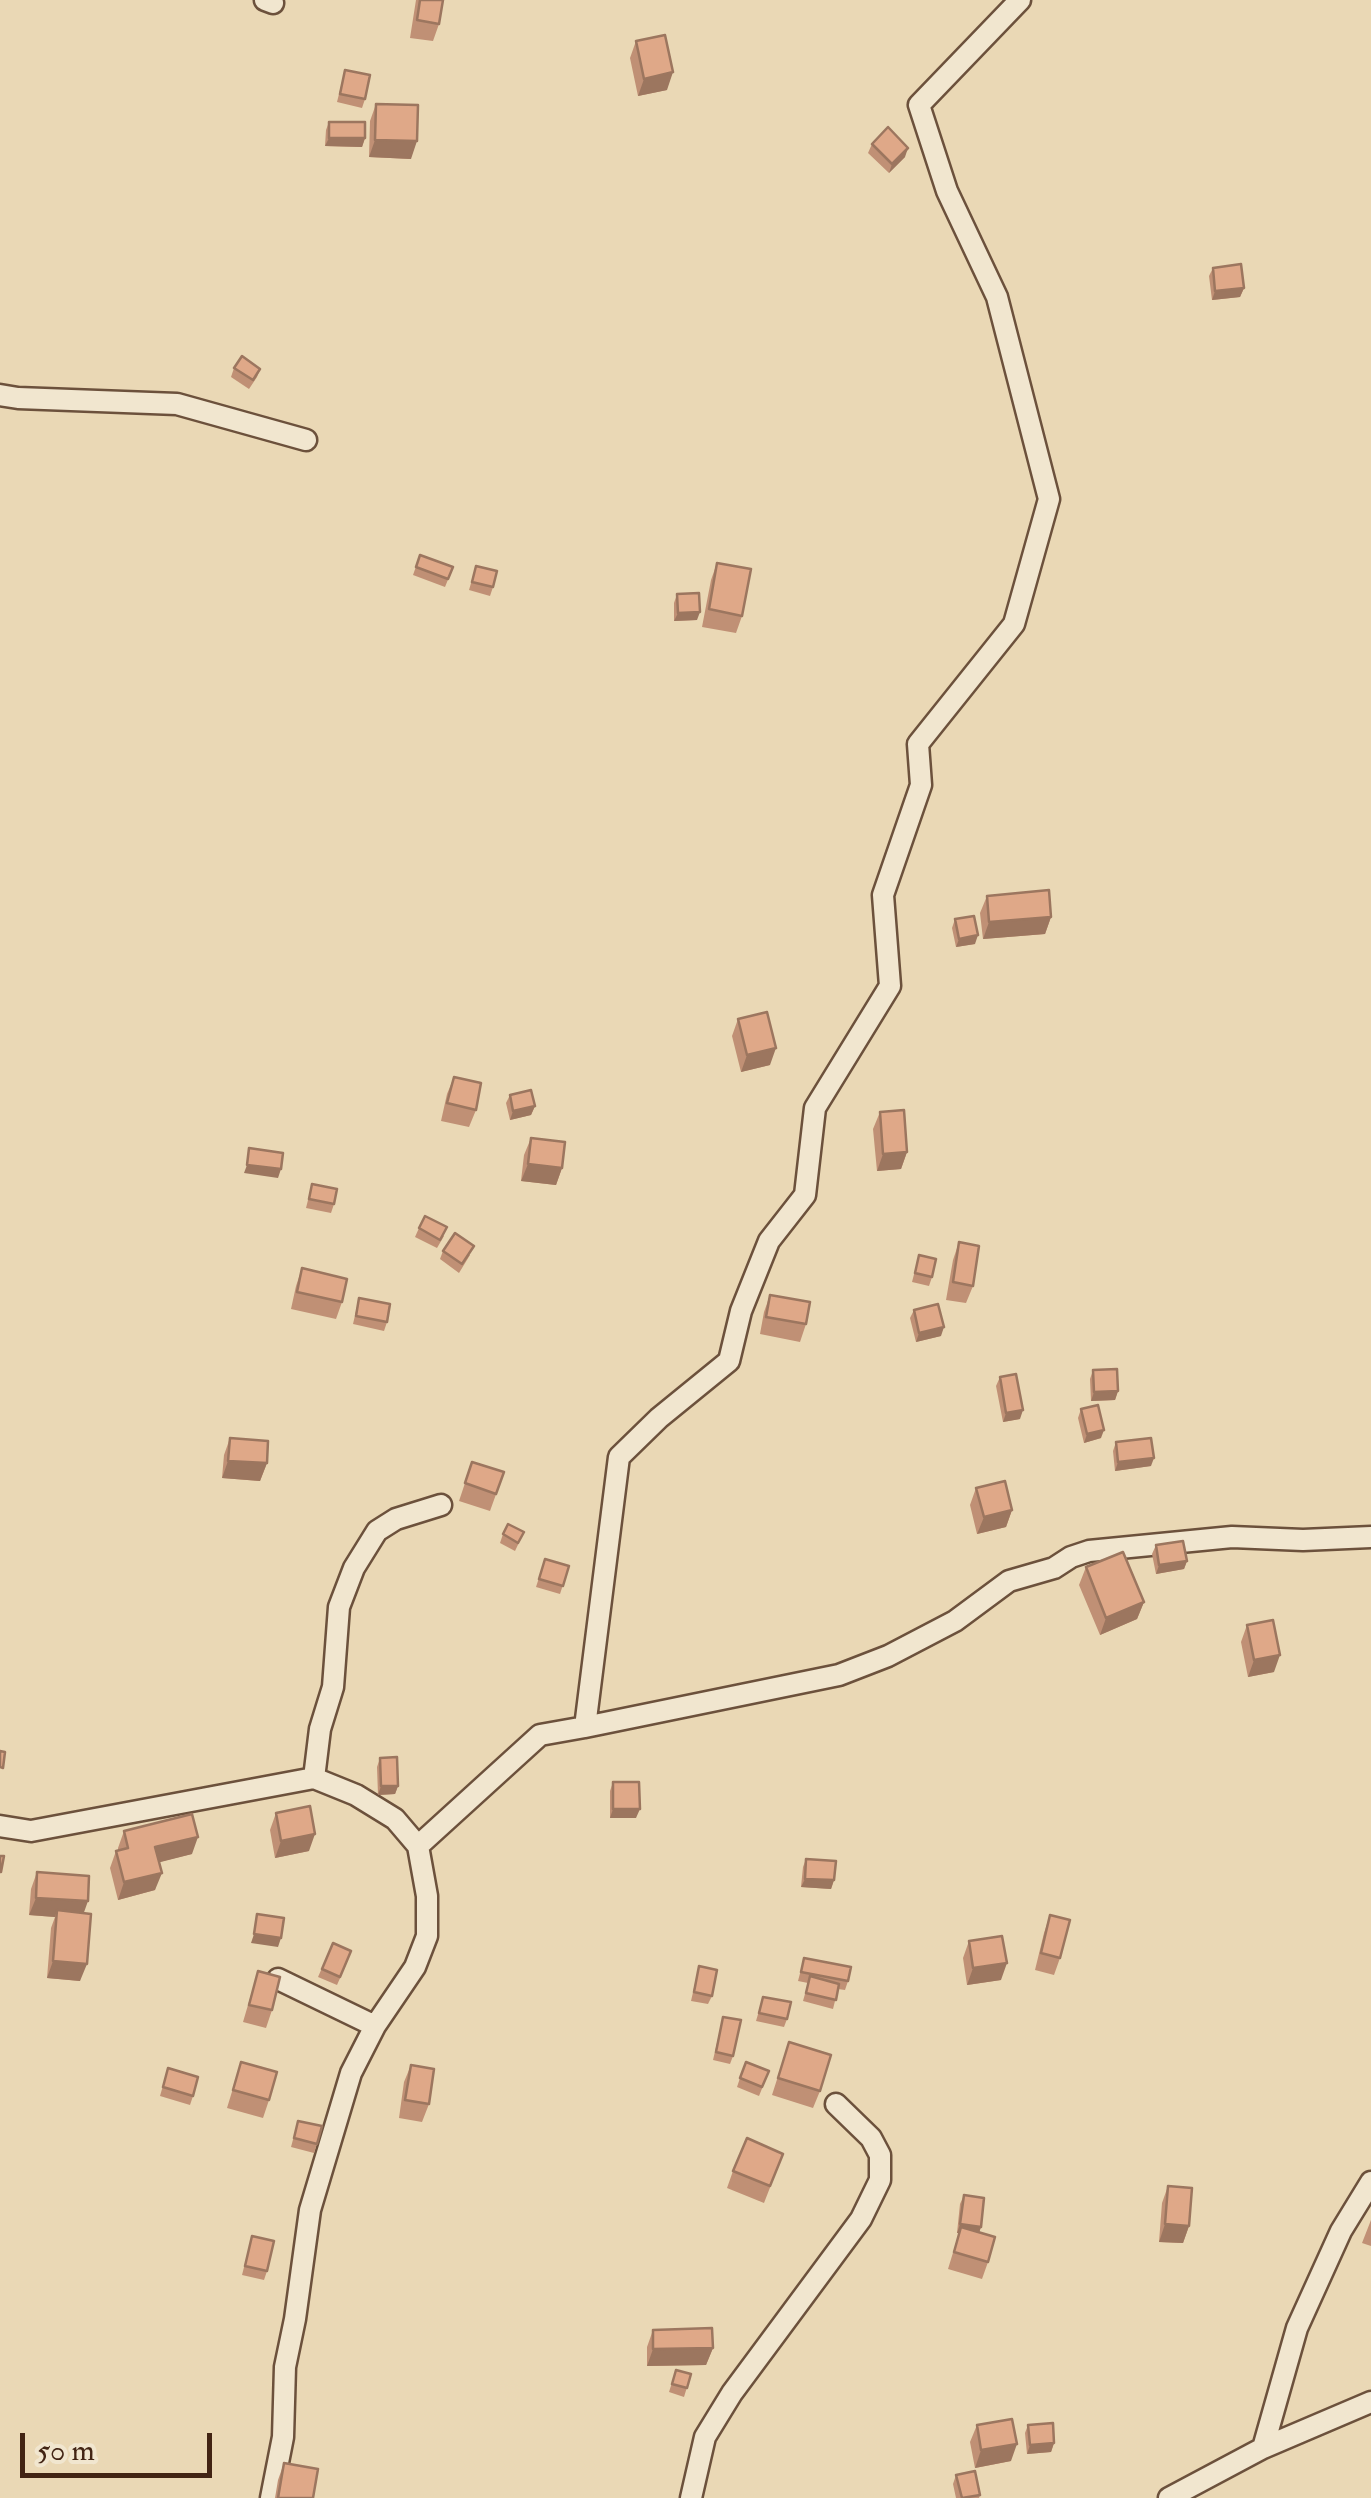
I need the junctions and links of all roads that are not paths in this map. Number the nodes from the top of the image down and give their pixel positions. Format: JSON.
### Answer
{"nodes":[{"id":1,"x":1020,"y":0,"type":"edge"},
{"id":2,"x":0,"y":395,"type":"edge"},
{"id":3,"x":306,"y":440,"type":"dead end"},
{"id":4,"x":440,"y":1505,"type":"dead end"},
{"id":5,"x":1371,"y":1537,"type":"edge"},
{"id":6,"x":586,"y":1727,"type":"junction"},
{"id":7,"x":314,"y":1778,"type":"junction"},
{"id":8,"x":0,"y":1826,"type":"edge"},
{"id":9,"x":418,"y":1846,"type":"junction"},
{"id":10,"x":278,"y":1979,"type":"edge"},
{"id":11,"x":375,"y":2026,"type":"junction"},
{"id":12,"x":836,"y":2104,"type":"dead end"},
{"id":13,"x":1371,"y":2182,"type":"edge"},
{"id":14,"x":1371,"y":2402,"type":"edge"},
{"id":15,"x":1263,"y":2448,"type":"junction"},
{"id":16,"x":271,"y":2498,"type":"edge"},
{"id":17,"x":691,"y":2498,"type":"edge"},
{"id":18,"x":1169,"y":2498,"type":"edge"}],
"edges":[{"from":1,"to":6,"type":"street"},
{"from":2,"to":3,"type":"street"},
{"from":4,"to":7,"type":"street"},
{"from":5,"to":6,"type":"street"},
{"from":6,"to":9,"type":"street"},
{"from":7,"to":8,"type":"street"},
{"from":7,"to":9,"type":"street"},
{"from":9,"to":11,"type":"street"},
{"from":10,"to":11,"type":"street"},
{"from":11,"to":16,"type":"street"},
{"from":12,"to":17,"type":"street"},
{"from":13,"to":15,"type":"street"},
{"from":14,"to":15,"type":"street"},
{"from":15,"to":18,"type":"street"}]}
